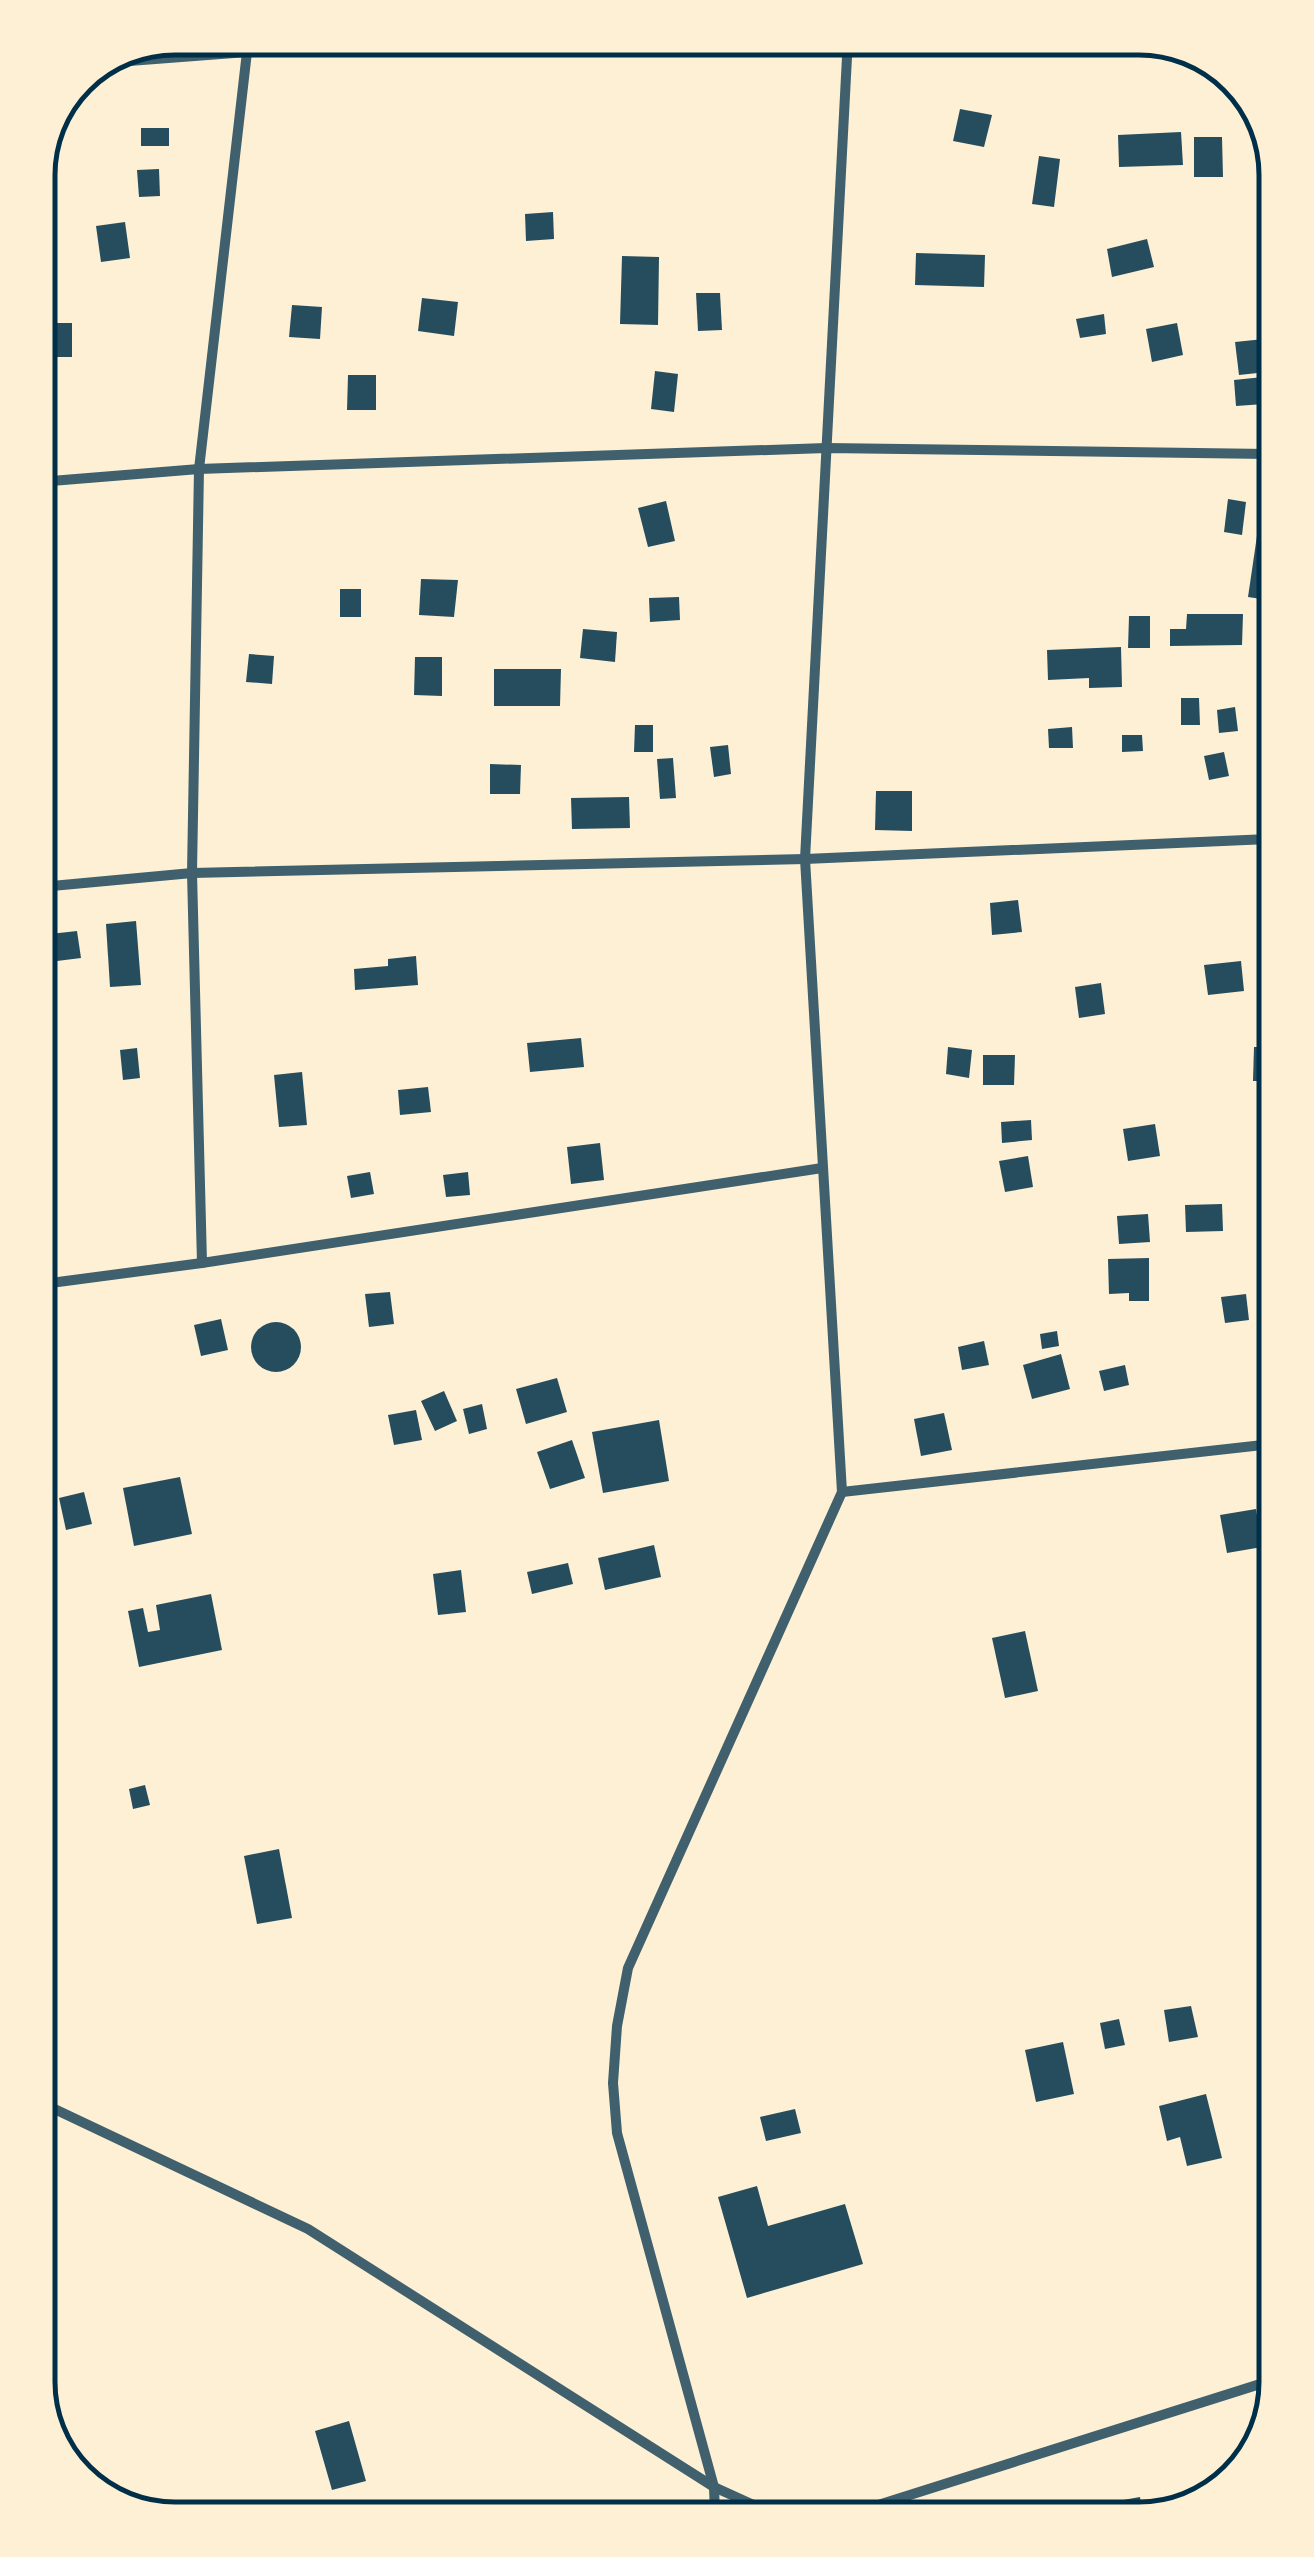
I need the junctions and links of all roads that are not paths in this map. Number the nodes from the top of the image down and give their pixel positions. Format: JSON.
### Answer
{"nodes":[{"id":1,"x":208,"y":55,"type":"edge"},
{"id":2,"x":247,"y":55,"type":"edge"},
{"id":3,"x":847,"y":55,"type":"edge"},
{"id":4,"x":142,"y":60,"type":"edge"},
{"id":5,"x":826,"y":448,"type":"junction"},
{"id":6,"x":1259,"y":454,"type":"edge"},
{"id":7,"x":199,"y":469,"type":"junction"},
{"id":8,"x":55,"y":481,"type":"edge"},
{"id":9,"x":1259,"y":839,"type":"edge"},
{"id":10,"x":806,"y":859,"type":"junction"},
{"id":11,"x":192,"y":873,"type":"junction"},
{"id":12,"x":55,"y":886,"type":"edge"},
{"id":13,"x":822,"y":1168,"type":"junction"},
{"id":14,"x":202,"y":1263,"type":"junction"},
{"id":15,"x":55,"y":1282,"type":"edge"},
{"id":16,"x":1259,"y":1445,"type":"edge"},
{"id":17,"x":842,"y":1492,"type":"junction"},
{"id":18,"x":55,"y":2109,"type":"edge"},
{"id":19,"x":1259,"y":2384,"type":"edge"},
{"id":20,"x":714,"y":2487,"type":"junction"},
{"id":21,"x":715,"y":2502,"type":"edge"},
{"id":22,"x":749,"y":2502,"type":"edge"},
{"id":23,"x":888,"y":2502,"type":"edge"}],
"edges":[{"from":1,"to":4,"type":"street"},
{"from":2,"to":7,"type":"street"},
{"from":3,"to":5,"type":"street"},
{"from":5,"to":6,"type":"street"},
{"from":5,"to":7,"type":"street"},
{"from":5,"to":10,"type":"street"},
{"from":7,"to":8,"type":"street"},
{"from":7,"to":11,"type":"street"},
{"from":9,"to":10,"type":"street"},
{"from":10,"to":11,"type":"street"},
{"from":10,"to":13,"type":"street"},
{"from":11,"to":12,"type":"street"},
{"from":11,"to":14,"type":"street"},
{"from":13,"to":14,"type":"street"},
{"from":13,"to":17,"type":"street"},
{"from":14,"to":15,"type":"street"},
{"from":16,"to":17,"type":"street"},
{"from":17,"to":20,"type":"street"},
{"from":18,"to":20,"type":"street"},
{"from":19,"to":23,"type":"street"},
{"from":20,"to":21,"type":"street"},
{"from":20,"to":22,"type":"street"}]}
